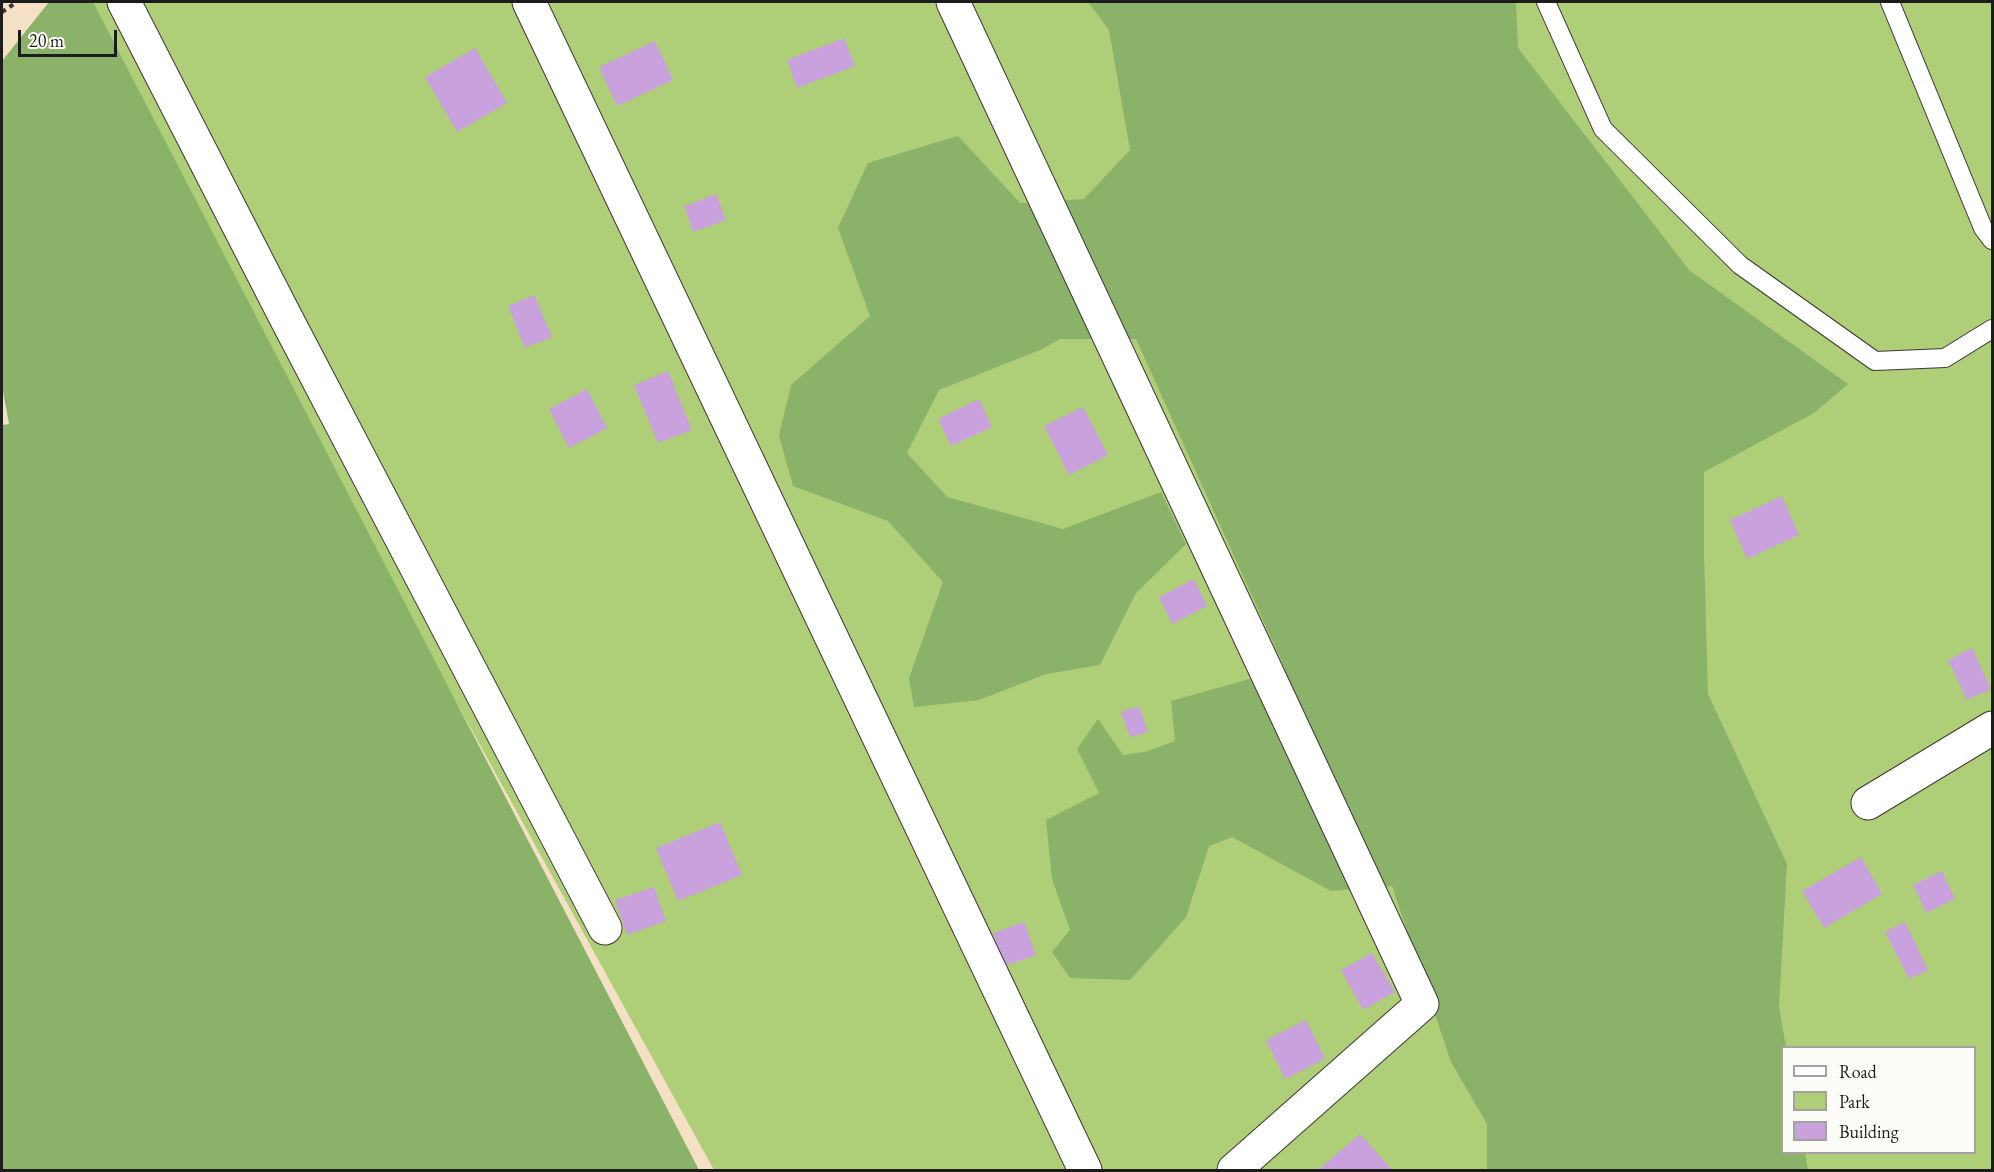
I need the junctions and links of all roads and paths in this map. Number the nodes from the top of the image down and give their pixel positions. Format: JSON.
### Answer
{"nodes":[{"id":1,"x":17,"y":2,"type":"edge"},
{"id":2,"x":124,"y":2,"type":"edge"},
{"id":3,"x":529,"y":2,"type":"edge"},
{"id":4,"x":953,"y":2,"type":"edge"},
{"id":5,"x":1546,"y":2,"type":"edge"},
{"id":6,"x":1890,"y":2,"type":"edge"},
{"id":7,"x":2,"y":12,"type":"edge"},
{"id":8,"x":1992,"y":240,"type":"edge"},
{"id":9,"x":1992,"y":328,"type":"edge"},
{"id":10,"x":1992,"y":728,"type":"edge"},
{"id":11,"x":1868,"y":803,"type":"dead end"},
{"id":12,"x":605,"y":928,"type":"dead end"},
{"id":13,"x":1085,"y":1170,"type":"edge"},
{"id":14,"x":1234,"y":1170,"type":"edge"}],
"edges":[{"from":1,"to":7,"type":"path"},
{"from":2,"to":12,"type":"street"},
{"from":3,"to":13,"type":"street"},
{"from":4,"to":14,"type":"street"},
{"from":5,"to":9,"type":"lane"},
{"from":6,"to":8,"type":"lane"},
{"from":10,"to":11,"type":"street"}]}
